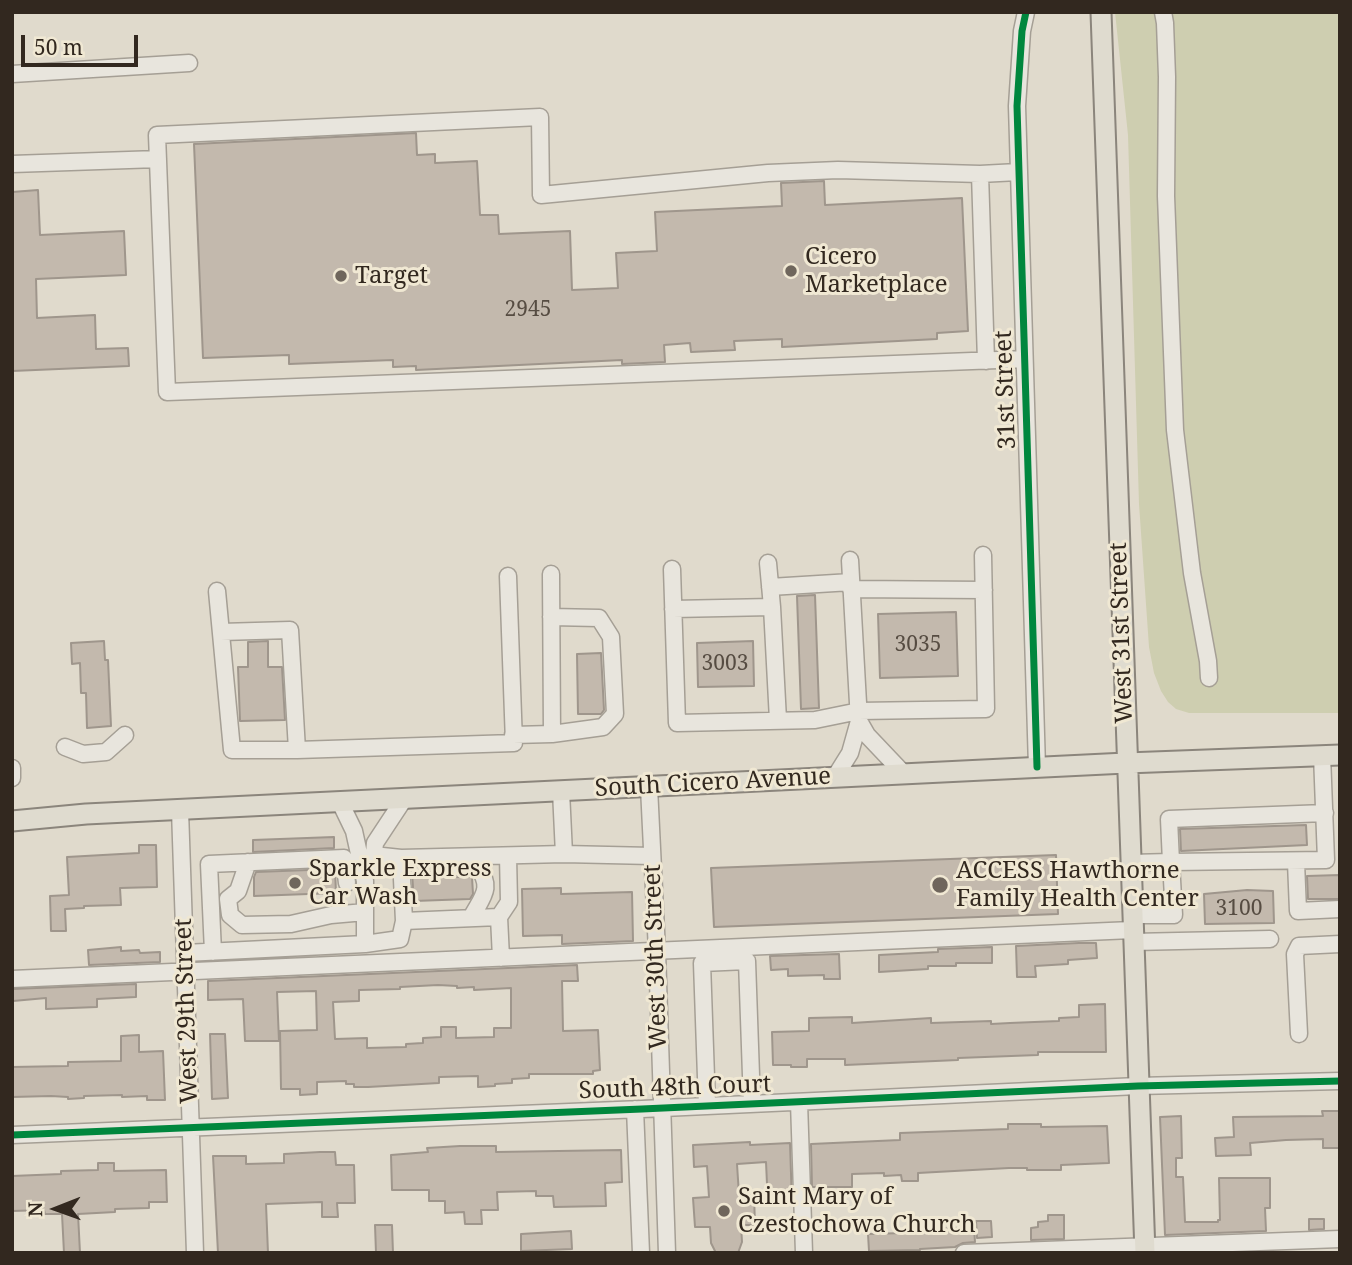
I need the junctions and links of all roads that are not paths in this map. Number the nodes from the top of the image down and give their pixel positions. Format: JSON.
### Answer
{"nodes":[{"id":1,"x":1026,"y":12,"type":"edge"},
{"id":2,"x":1101,"y":12,"type":"edge"},
{"id":3,"x":1163,"y":12,"type":"edge"},
{"id":4,"x":189,"y":63,"type":"dead end"},
{"id":5,"x":12,"y":74,"type":"edge"},
{"id":6,"x":158,"y":159,"type":"junction"},
{"id":7,"x":12,"y":164,"type":"edge"},
{"id":8,"x":1018,"y":172,"type":"junction"},
{"id":9,"x":980,"y":174,"type":"junction"},
{"id":10,"x":1024,"y":359,"type":"junction"},
{"id":11,"x":986,"y":361,"type":"junction"},
{"id":12,"x":983,"y":555,"type":"dead end"},
{"id":13,"x":850,"y":560,"type":"dead end"},
{"id":14,"x":768,"y":564,"type":"dead end"},
{"id":15,"x":672,"y":569,"type":"dead end"},
{"id":16,"x":551,"y":574,"type":"dead end"},
{"id":17,"x":508,"y":576,"type":"dead end"},
{"id":18,"x":851,"y":586,"type":"junction"},
{"id":19,"x":770,"y":587,"type":"junction"},
{"id":20,"x":984,"y":590,"type":"junction"},
{"id":21,"x":217,"y":591,"type":"dead end"},
{"id":22,"x":772,"y":607,"type":"junction"},
{"id":23,"x":673,"y":609,"type":"junction"},
{"id":24,"x":551,"y":617,"type":"junction"},
{"id":25,"x":221,"y":632,"type":"junction"},
{"id":26,"x":1209,"y":678,"type":"dead end"},
{"id":27,"x":859,"y":716,"type":"junction"},
{"id":28,"x":778,"y":720,"type":"junction"},
{"id":29,"x":552,"y":734,"type":"junction"},
{"id":30,"x":125,"y":735,"type":"dead end"},
{"id":31,"x":513,"y":735,"type":"junction"},
{"id":32,"x":65,"y":747,"type":"dead end"},
{"id":33,"x":297,"y":750,"type":"junction"},
{"id":34,"x":1331,"y":755,"type":"edge"},
{"id":35,"x":1126,"y":763,"type":"junction"},
{"id":36,"x":1037,"y":767,"type":"junction"},
{"id":37,"x":12,"y":768,"type":"edge"},
{"id":38,"x":904,"y":774,"type":"junction"},
{"id":39,"x":835,"y":777,"type":"junction"},
{"id":40,"x":13,"y":778,"type":"edge"},
{"id":41,"x":649,"y":787,"type":"junction"},
{"id":42,"x":561,"y":791,"type":"junction"},
{"id":43,"x":404,"y":799,"type":"junction"},
{"id":44,"x":340,"y":802,"type":"junction"},
{"id":45,"x":12,"y":810,"type":"edge"},
{"id":46,"x":180,"y":810,"type":"junction"},
{"id":47,"x":1325,"y":813,"type":"junction"},
{"id":48,"x":86,"y":814,"type":"junction"},
{"id":49,"x":12,"y":821,"type":"edge"},
{"id":50,"x":564,"y":854,"type":"junction"},
{"id":51,"x":373,"y":855,"type":"junction"},
{"id":52,"x":508,"y":856,"type":"junction"},
{"id":53,"x":652,"y":856,"type":"junction"},
{"id":54,"x":401,"y":858,"type":"junction"},
{"id":55,"x":248,"y":862,"type":"junction"},
{"id":56,"x":1171,"y":862,"type":"junction"},
{"id":57,"x":1296,"y":862,"type":"junction"},
{"id":58,"x":1130,"y":863,"type":"junction"},
{"id":59,"x":1333,"y":863,"type":"edge"},
{"id":60,"x":365,"y":881,"type":"junction"},
{"id":61,"x":347,"y":883,"type":"dead end"},
{"id":62,"x":1340,"y":909,"type":"edge"},
{"id":63,"x":365,"y":912,"type":"junction"},
{"id":64,"x":499,"y":916,"type":"junction"},
{"id":65,"x":471,"y":918,"type":"junction"},
{"id":66,"x":404,"y":921,"type":"junction"},
{"id":67,"x":1132,"y":929,"type":"junction"},
{"id":68,"x":1270,"y":939,"type":"dead end"},
{"id":69,"x":365,"y":944,"type":"junction"},
{"id":70,"x":1340,"y":944,"type":"edge"},
{"id":71,"x":657,"y":951,"type":"junction"},
{"id":72,"x":213,"y":952,"type":"junction"},
{"id":73,"x":185,"y":953,"type":"junction"},
{"id":74,"x":720,"y":955,"type":"junction"},
{"id":75,"x":501,"y":958,"type":"junction"},
{"id":76,"x":185,"y":972,"type":"junction"},
{"id":77,"x":12,"y":979,"type":"edge"},
{"id":78,"x":1299,"y":1034,"type":"dead end"},
{"id":79,"x":1340,"y":1081,"type":"edge"},
{"id":80,"x":1138,"y":1086,"type":"junction"},
{"id":81,"x":799,"y":1102,"type":"junction"},
{"id":82,"x":752,"y":1104,"type":"junction"},
{"id":83,"x":707,"y":1106,"type":"junction"},
{"id":84,"x":662,"y":1108,"type":"junction"},
{"id":85,"x":635,"y":1109,"type":"junction"},
{"id":86,"x":191,"y":1127,"type":"junction"},
{"id":87,"x":12,"y":1135,"type":"edge"},
{"id":88,"x":1340,"y":1239,"type":"edge"},
{"id":89,"x":1144,"y":1250,"type":"edge"},
{"id":90,"x":195,"y":1253,"type":"edge"},
{"id":91,"x":641,"y":1253,"type":"edge"},
{"id":92,"x":667,"y":1253,"type":"edge"},
{"id":93,"x":804,"y":1253,"type":"edge"},
{"id":94,"x":964,"y":1253,"type":"edge"}],
"edges":[{"from":1,"to":8,"type":"street","name":"31st Street"},
{"from":2,"to":35,"type":"main road","name":"West 31st Street"},
{"from":3,"to":26,"type":"street"},
{"from":4,"to":5,"type":"street"},
{"from":6,"to":7,"type":"street"},
{"from":6,"to":9,"type":"street"},
{"from":6,"to":11,"type":"street"},
{"from":8,"to":9,"type":"street"},
{"from":8,"to":10,"type":"street","name":"31st Street"},
{"from":9,"to":11,"type":"street"},
{"from":10,"to":11,"type":"street"},
{"from":10,"to":36,"type":"street","name":"31st Street"},
{"from":12,"to":20,"type":"street"},
{"from":13,"to":18,"type":"street"},
{"from":14,"to":19,"type":"street"},
{"from":15,"to":23,"type":"street"},
{"from":16,"to":24,"type":"street"},
{"from":17,"to":31,"type":"street"},
{"from":18,"to":19,"type":"street"},
{"from":18,"to":20,"type":"street"},
{"from":18,"to":27,"type":"street"},
{"from":19,"to":22,"type":"street"},
{"from":20,"to":27,"type":"street"},
{"from":21,"to":25,"type":"street"},
{"from":22,"to":23,"type":"street"},
{"from":22,"to":28,"type":"street"},
{"from":23,"to":28,"type":"street"},
{"from":24,"to":29,"type":"street"},
{"from":24,"to":29,"type":"street"},
{"from":25,"to":33,"type":"street"},
{"from":25,"to":33,"type":"street"},
{"from":27,"to":28,"type":"street"},
{"from":27,"to":38,"type":"street"},
{"from":27,"to":39,"type":"street"},
{"from":29,"to":31,"type":"street"},
{"from":30,"to":32,"type":"street"},
{"from":31,"to":33,"type":"street"},
{"from":34,"to":35,"type":"main road","name":"South Cicero Avenue"},
{"from":34,"to":47,"type":"street"},
{"from":35,"to":36,"type":"main road","name":"South Cicero Avenue"},
{"from":35,"to":58,"type":"main road","name":"West 31st Street"},
{"from":36,"to":38,"type":"main road","name":"South Cicero Avenue"},
{"from":37,"to":40,"type":"street"},
{"from":38,"to":39,"type":"main road","name":"South Cicero Avenue"},
{"from":39,"to":41,"type":"main road","name":"South Cicero Avenue"},
{"from":41,"to":42,"type":"main road","name":"South Cicero Avenue"},
{"from":41,"to":53,"type":"street","name":"West 30th Street"},
{"from":42,"to":43,"type":"main road","name":"South Cicero Avenue"},
{"from":42,"to":50,"type":"street"},
{"from":43,"to":44,"type":"main road","name":"South Cicero Avenue"},
{"from":43,"to":51,"type":"street"},
{"from":44,"to":46,"type":"main road","name":"South Cicero Avenue"},
{"from":44,"to":60,"type":"street"},
{"from":45,"to":48,"type":"main road","name":"South Cicero Avenue"},
{"from":46,"to":48,"type":"main road","name":"South Cicero Avenue"},
{"from":46,"to":73,"type":"street","name":"West 29th Street"},
{"from":47,"to":56,"type":"street"},
{"from":47,"to":59,"type":"street"},
{"from":48,"to":49,"type":"main road","name":"South Cicero Avenue"},
{"from":50,"to":52,"type":"street"},
{"from":50,"to":53,"type":"street"},
{"from":51,"to":54,"type":"street"},
{"from":51,"to":60,"type":"street"},
{"from":52,"to":54,"type":"street"},
{"from":52,"to":64,"type":"street"},
{"from":53,"to":71,"type":"street","name":"West 30th Street"},
{"from":54,"to":65,"type":"street"},
{"from":54,"to":66,"type":"street"},
{"from":55,"to":61,"type":"street"},
{"from":55,"to":63,"type":"street"},
{"from":55,"to":72,"type":"street"},
{"from":56,"to":57,"type":"street"},
{"from":56,"to":58,"type":"street"},
{"from":56,"to":67,"type":"street"},
{"from":57,"to":59,"type":"street"},
{"from":57,"to":62,"type":"street"},
{"from":58,"to":67,"type":"main road","name":"West 31st Street"},
{"from":60,"to":63,"type":"street"},
{"from":63,"to":69,"type":"street"},
{"from":64,"to":65,"type":"street"},
{"from":64,"to":75,"type":"street"},
{"from":65,"to":66,"type":"street"},
{"from":66,"to":69,"type":"street"},
{"from":67,"to":68,"type":"street"},
{"from":67,"to":74,"type":"street"},
{"from":67,"to":80,"type":"main road","name":"West 31st Street"},
{"from":69,"to":72,"type":"street"},
{"from":70,"to":78,"type":"street"},
{"from":71,"to":74,"type":"street"},
{"from":71,"to":75,"type":"street"},
{"from":71,"to":84,"type":"street","name":"West 30th Street"},
{"from":72,"to":73,"type":"street"},
{"from":73,"to":76,"type":"street","name":"West 29th Street"},
{"from":74,"to":82,"type":"street"},
{"from":74,"to":83,"type":"street"},
{"from":75,"to":76,"type":"street"},
{"from":76,"to":77,"type":"street"},
{"from":76,"to":86,"type":"street","name":"West 29th Street"},
{"from":79,"to":80,"type":"street","name":"South 48th Court"},
{"from":80,"to":81,"type":"street","name":"South 48th Court"},
{"from":80,"to":89,"type":"main road","name":"West 31st Street"},
{"from":81,"to":82,"type":"street","name":"South 48th Court"},
{"from":81,"to":93,"type":"street"},
{"from":82,"to":83,"type":"street","name":"South 48th Court"},
{"from":83,"to":84,"type":"street","name":"South 48th Court"},
{"from":84,"to":85,"type":"street","name":"South 48th Court"},
{"from":84,"to":92,"type":"street","name":"West 30th Street"},
{"from":85,"to":86,"type":"street","name":"South 48th Court"},
{"from":85,"to":91,"type":"street"},
{"from":86,"to":87,"type":"street","name":"South 48th Court"},
{"from":86,"to":90,"type":"street","name":"West 29th Street"},
{"from":88,"to":89,"type":"street"},
{"from":89,"to":94,"type":"street"}]}
